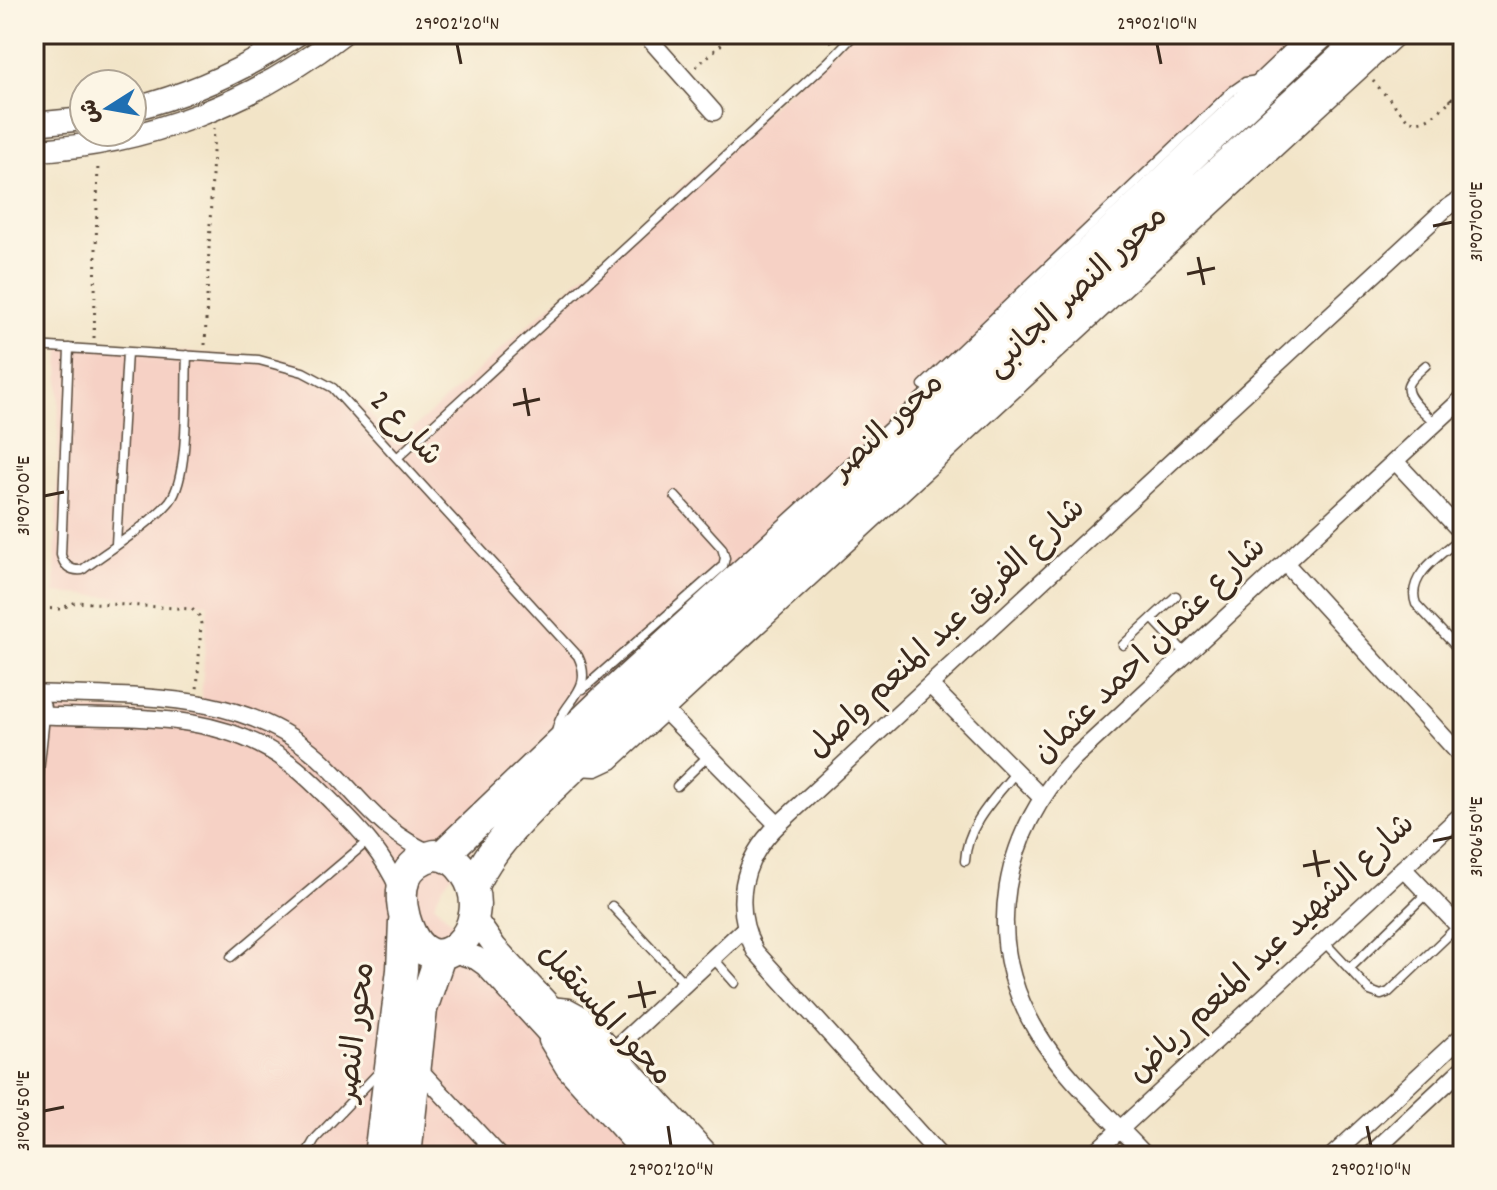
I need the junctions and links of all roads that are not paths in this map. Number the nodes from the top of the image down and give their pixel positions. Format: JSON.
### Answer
{"nodes":[{"id":1,"x":298,"y":34,"type":"edge"},
{"id":2,"x":342,"y":34,"type":"edge"},
{"id":3,"x":645,"y":34,"type":"edge"},
{"id":4,"x":855,"y":34,"type":"edge"},
{"id":5,"x":1320,"y":34,"type":"edge"},
{"id":6,"x":1368,"y":34,"type":"edge"},
{"id":7,"x":1400,"y":34,"type":"edge"},
{"id":8,"x":1352,"y":69,"type":"junction"},
{"id":9,"x":148,"y":104,"type":"edge"},
{"id":10,"x":714,"y":112,"type":"dead end"},
{"id":11,"x":68,"y":121,"type":"edge"},
{"id":12,"x":34,"y":124,"type":"edge"},
{"id":13,"x":34,"y":150,"type":"edge"},
{"id":14,"x":1463,"y":197,"type":"edge"},
{"id":15,"x":34,"y":346,"type":"edge"},
{"id":16,"x":69,"y":348,"type":"junction"},
{"id":17,"x":127,"y":352,"type":"junction"},
{"id":18,"x":187,"y":355,"type":"junction"},
{"id":19,"x":1426,"y":365,"type":"dead end"},
{"id":20,"x":1463,"y":398,"type":"edge"},
{"id":21,"x":929,"y":408,"type":"junction"},
{"id":22,"x":1436,"y":423,"type":"junction"},
{"id":23,"x":397,"y":458,"type":"junction"},
{"id":24,"x":1395,"y":461,"type":"junction"},
{"id":25,"x":675,"y":496,"type":"dead end"},
{"id":26,"x":1463,"y":535,"type":"edge"},
{"id":27,"x":116,"y":544,"type":"junction"},
{"id":28,"x":1285,"y":563,"type":"junction"},
{"id":29,"x":1176,"y":596,"type":"dead end"},
{"id":30,"x":1152,"y":618,"type":"junction"},
{"id":31,"x":1123,"y":645,"type":"dead end"},
{"id":32,"x":1186,"y":654,"type":"junction"},
{"id":33,"x":1463,"y":654,"type":"edge"},
{"id":34,"x":930,"y":685,"type":"junction"},
{"id":35,"x":581,"y":691,"type":"junction"},
{"id":36,"x":39,"y":693,"type":"edge"},
{"id":37,"x":665,"y":711,"type":"junction"},
{"id":38,"x":38,"y":715,"type":"edge"},
{"id":39,"x":709,"y":755,"type":"junction"},
{"id":40,"x":565,"y":757,"type":"junction"},
{"id":41,"x":1463,"y":758,"type":"edge"},
{"id":42,"x":1016,"y":772,"type":"junction"},
{"id":43,"x":34,"y":781,"type":"edge"},
{"id":44,"x":677,"y":786,"type":"dead end"},
{"id":45,"x":1041,"y":797,"type":"junction"},
{"id":46,"x":1463,"y":813,"type":"edge"},
{"id":47,"x":479,"y":820,"type":"junction"},
{"id":48,"x":778,"y":825,"type":"junction"},
{"id":49,"x":370,"y":840,"type":"junction"},
{"id":50,"x":499,"y":843,"type":"junction"},
{"id":51,"x":439,"y":855,"type":"junction"},
{"id":52,"x":965,"y":861,"type":"dead end"},
{"id":53,"x":1403,"y":868,"type":"junction"},
{"id":54,"x":1427,"y":893,"type":"junction"},
{"id":55,"x":473,"y":902,"type":"junction"},
{"id":56,"x":402,"y":904,"type":"junction"},
{"id":57,"x":612,"y":906,"type":"dead end"},
{"id":58,"x":745,"y":928,"type":"junction"},
{"id":59,"x":1461,"y":929,"type":"edge"},
{"id":60,"x":1324,"y":941,"type":"junction"},
{"id":61,"x":447,"y":953,"type":"junction"},
{"id":62,"x":231,"y":957,"type":"dead end"},
{"id":63,"x":713,"y":958,"type":"junction"},
{"id":64,"x":1349,"y":969,"type":"junction"},
{"id":65,"x":735,"y":983,"type":"dead end"},
{"id":66,"x":685,"y":984,"type":"junction"},
{"id":67,"x":544,"y":1013,"type":"junction"},
{"id":68,"x":1463,"y":1035,"type":"edge"},
{"id":69,"x":615,"y":1049,"type":"junction"},
{"id":70,"x":403,"y":1062,"type":"junction"},
{"id":71,"x":1463,"y":1068,"type":"edge"},
{"id":72,"x":1120,"y":1129,"type":"junction"},
{"id":73,"x":305,"y":1156,"type":"edge"},
{"id":74,"x":379,"y":1156,"type":"edge"},
{"id":75,"x":406,"y":1156,"type":"edge"},
{"id":76,"x":500,"y":1156,"type":"edge"},
{"id":77,"x":643,"y":1156,"type":"edge"},
{"id":78,"x":661,"y":1156,"type":"edge"},
{"id":79,"x":690,"y":1156,"type":"edge"},
{"id":80,"x":713,"y":1156,"type":"edge"},
{"id":81,"x":940,"y":1156,"type":"edge"},
{"id":82,"x":1091,"y":1156,"type":"edge"},
{"id":83,"x":1146,"y":1156,"type":"edge"},
{"id":84,"x":1332,"y":1156,"type":"edge"},
{"id":85,"x":1369,"y":1156,"type":"edge"}],
"edges":[{"from":1,"to":9,"type":"street"},
{"from":2,"to":13,"type":"street"},
{"from":3,"to":10,"type":"street"},
{"from":4,"to":23,"type":"lane"},
{"from":5,"to":21,"type":"highway","name":"محور النصر"},
{"from":6,"to":8,"type":"highway","name":"محور النصر"},
{"from":7,"to":8,"type":"street","name":"محور النصر الجانبى"},
{"from":8,"to":21,"type":"highway","name":"محور النصر"},
{"from":8,"to":37,"type":"street","name":"محور النصر الجانبى"},
{"from":11,"to":12,"type":"street"},
{"from":14,"to":34,"type":"street","name":"شارع الفريق عبد المنعم واصل"},
{"from":15,"to":16,"type":"lane","name":"شارع 2"},
{"from":16,"to":17,"type":"lane","name":"شارع 2"},
{"from":16,"to":27,"type":"lane"},
{"from":17,"to":18,"type":"lane","name":"شارع 2"},
{"from":17,"to":27,"type":"lane"},
{"from":18,"to":23,"type":"lane","name":"شارع 2"},
{"from":18,"to":27,"type":"lane"},
{"from":19,"to":22,"type":"lane"},
{"from":20,"to":22,"type":"street","name":"شارع عثمان احمد عثمان"},
{"from":21,"to":40,"type":"highway","name":"محور النصر"},
{"from":22,"to":24,"type":"street","name":"شارع عثمان احمد عثمان"},
{"from":23,"to":35,"type":"lane","name":"شارع 2"},
{"from":24,"to":26,"type":"street"},
{"from":24,"to":28,"type":"street","name":"شارع عثمان احمد عثمان"},
{"from":25,"to":35,"type":"lane"},
{"from":26,"to":33,"type":"lane"},
{"from":28,"to":32,"type":"street","name":"شارع عثمان احمد عثمان"},
{"from":28,"to":41,"type":"street"},
{"from":29,"to":30,"type":"lane"},
{"from":30,"to":31,"type":"lane"},
{"from":30,"to":32,"type":"lane"},
{"from":32,"to":45,"type":"street","name":"شارع عثمان احمد عثمان"},
{"from":34,"to":42,"type":"street"},
{"from":34,"to":48,"type":"street","name":"شارع الفريق عبد المنعم واصل"},
{"from":35,"to":40,"type":"lane"},
{"from":36,"to":38,"type":"street"},
{"from":36,"to":51,"type":"street"},
{"from":37,"to":39,"type":"street"},
{"from":37,"to":40,"type":"street","name":"محور النصر الجانبى"},
{"from":38,"to":43,"type":"street"},
{"from":38,"to":49,"type":"street"},
{"from":39,"to":44,"type":"lane"},
{"from":39,"to":48,"type":"street"},
{"from":40,"to":47,"type":"highway","name":"محور النصر"},
{"from":40,"to":50,"type":"highway","name":"محور النصر"},
{"from":42,"to":45,"type":"street"},
{"from":42,"to":52,"type":"lane"},
{"from":45,"to":72,"type":"street","name":"شارع عثمان احمد عثمان"},
{"from":46,"to":53,"type":"street","name":"شارع الشهيد عبد المنعم رياض"},
{"from":47,"to":50,"type":"highway"},
{"from":47,"to":51,"type":"highway","name":"محور النصر"},
{"from":48,"to":58,"type":"street","name":"شارع الفريق عبد المنعم واصل"},
{"from":49,"to":56,"type":"street"},
{"from":49,"to":62,"type":"lane"},
{"from":50,"to":55,"type":"highway","name":"محور النصر"},
{"from":51,"to":55,"type":"highway"},
{"from":51,"to":56,"type":"highway"},
{"from":53,"to":54,"type":"street"},
{"from":53,"to":60,"type":"street","name":"شارع الشهيد عبد المنعم رياض"},
{"from":54,"to":59,"type":"street"},
{"from":54,"to":64,"type":"lane"},
{"from":55,"to":61,"type":"highway"},
{"from":55,"to":67,"type":"street","name":"محور المستقبل"},
{"from":56,"to":61,"type":"highway"},
{"from":56,"to":70,"type":"highway","name":"محور النصر"},
{"from":57,"to":66,"type":"lane"},
{"from":58,"to":63,"type":"street"},
{"from":58,"to":81,"type":"street","name":"شارع الفريق عبد المنعم واصل"},
{"from":59,"to":64,"type":"lane"},
{"from":60,"to":64,"type":"lane"},
{"from":60,"to":72,"type":"street","name":"شارع الشهيد عبد المنعم رياض"},
{"from":61,"to":67,"type":"street","name":"محور المستقبل"},
{"from":61,"to":70,"type":"highway","name":"محور النصر"},
{"from":63,"to":65,"type":"lane"},
{"from":63,"to":66,"type":"street"},
{"from":66,"to":69,"type":"street"},
{"from":67,"to":69,"type":"street"},
{"from":67,"to":77,"type":"street"},
{"from":67,"to":78,"type":"street","name":"محور المستقبل"},
{"from":67,"to":79,"type":"street","name":"محور المستقبل"},
{"from":68,"to":84,"type":"street"},
{"from":69,"to":80,"type":"street"},
{"from":70,"to":73,"type":"lane"},
{"from":70,"to":74,"type":"highway","name":"محور النصر"},
{"from":70,"to":75,"type":"highway","name":"محور النصر"},
{"from":70,"to":76,"type":"street"},
{"from":71,"to":85,"type":"street"},
{"from":72,"to":82,"type":"street"},
{"from":72,"to":83,"type":"street","name":"شارع عثمان احمد عثمان"}]}
